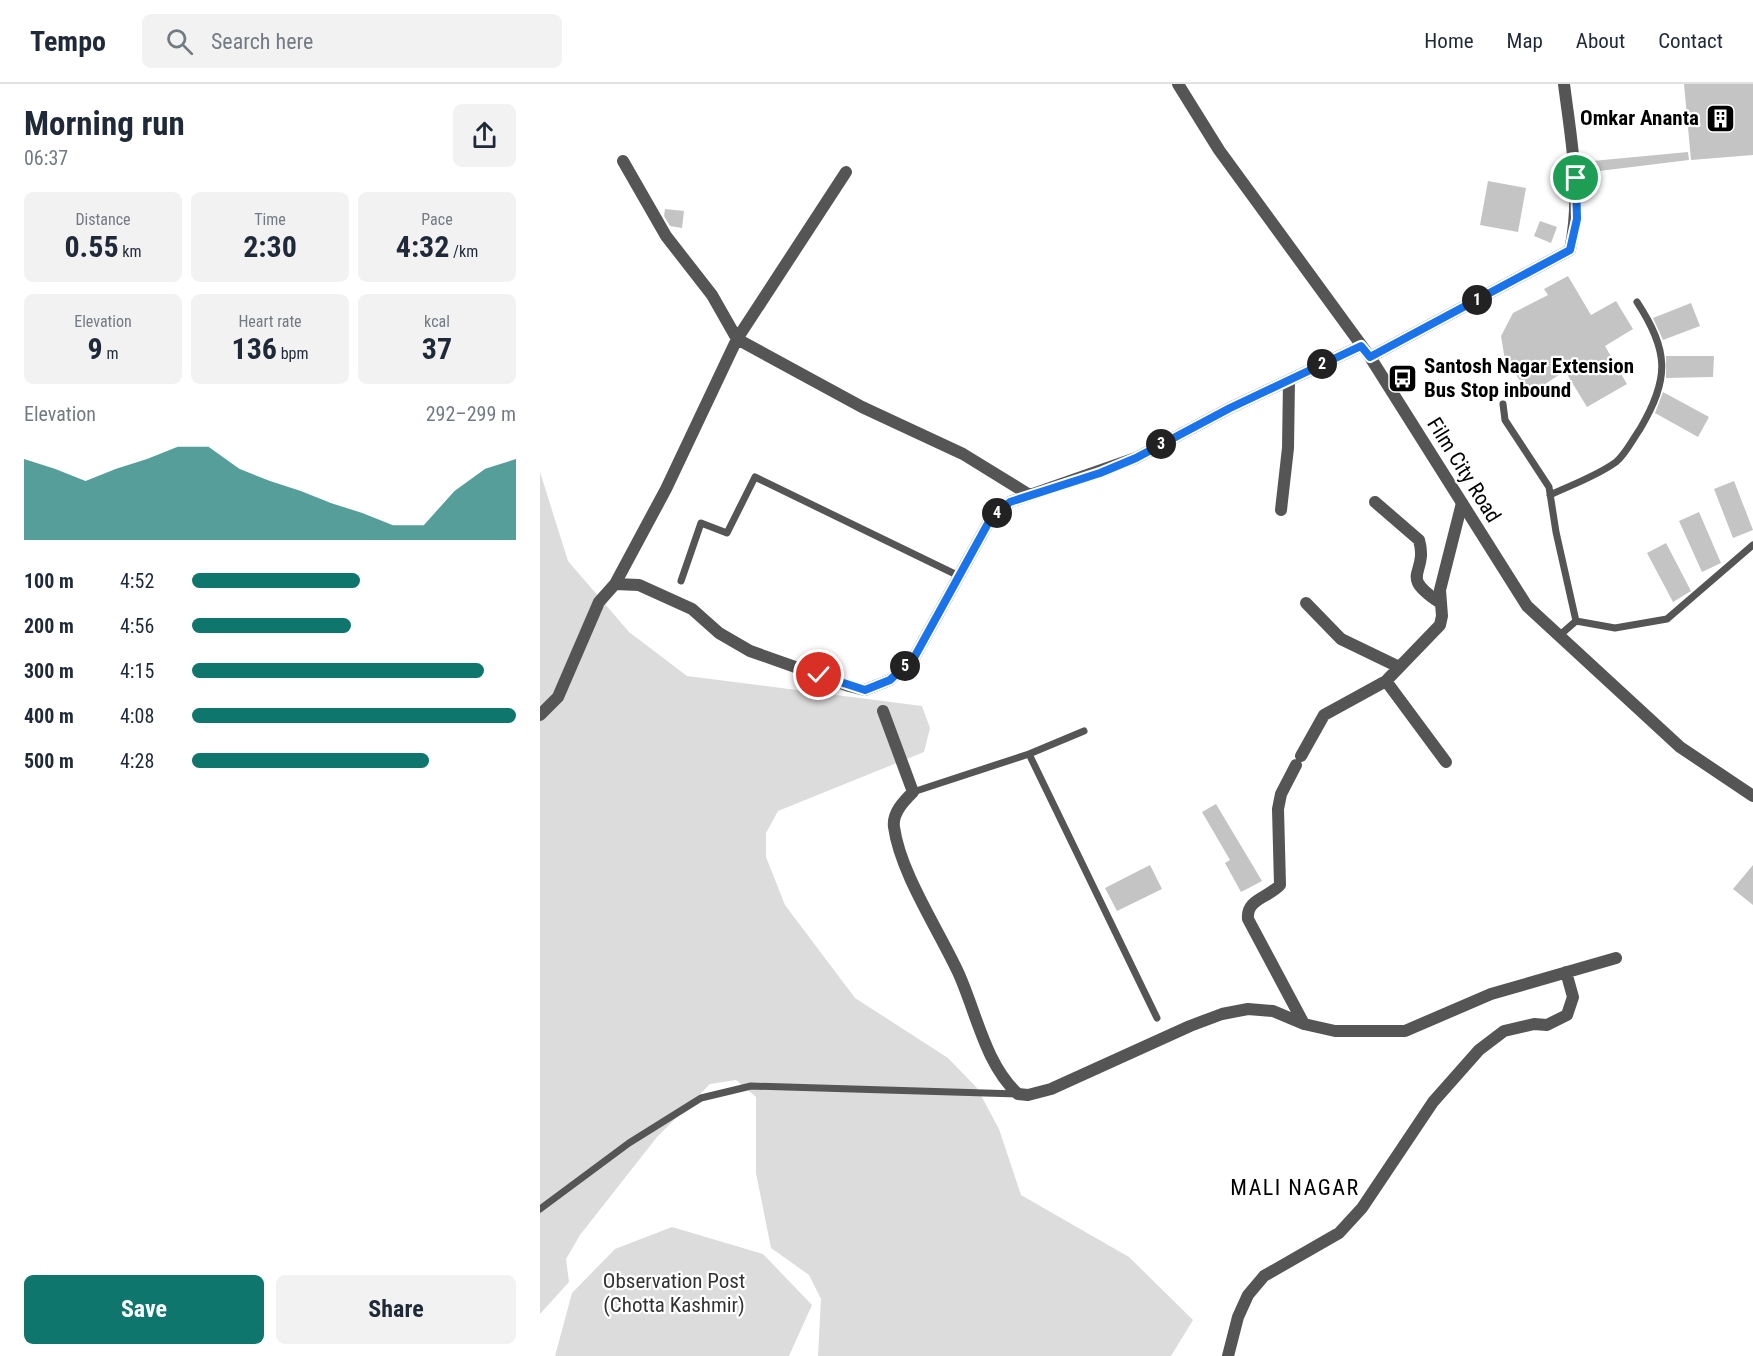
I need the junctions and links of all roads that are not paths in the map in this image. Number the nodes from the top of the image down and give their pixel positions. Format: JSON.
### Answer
{"nodes":[{"id":1,"x":1178,"y":84,"type":"edge"},
{"id":2,"x":1564,"y":84,"type":"edge"},
{"id":3,"x":623,"y":161,"type":"dead end"},
{"id":4,"x":846,"y":172,"type":"dead end"},
{"id":5,"x":1637,"y":302,"type":"dead end"},
{"id":6,"x":737,"y":339,"type":"junction"},
{"id":7,"x":1361,"y":346,"type":"junction"},
{"id":8,"x":1370,"y":357,"type":"junction"},
{"id":9,"x":1289,"y":380,"type":"junction"},
{"id":10,"x":1503,"y":404,"type":"dead end"},
{"id":11,"x":1029,"y":494,"type":"junction"},
{"id":12,"x":1550,"y":495,"type":"junction"},
{"id":13,"x":1375,"y":502,"type":"dead end"},
{"id":14,"x":1462,"y":503,"type":"junction"},
{"id":15,"x":1281,"y":510,"type":"dead end"},
{"id":16,"x":1753,"y":544,"type":"edge"},
{"id":17,"x":957,"y":575,"type":"junction"},
{"id":18,"x":681,"y":581,"type":"dead end"},
{"id":19,"x":615,"y":584,"type":"junction"},
{"id":20,"x":1439,"y":602,"type":"junction"},
{"id":21,"x":1306,"y":603,"type":"dead end"},
{"id":22,"x":1576,"y":621,"type":"junction"},
{"id":23,"x":1560,"y":635,"type":"junction"},
{"id":24,"x":1399,"y":667,"type":"junction"},
{"id":25,"x":1386,"y":681,"type":"junction"},
{"id":26,"x":883,"y":711,"type":"dead end"},
{"id":27,"x":540,"y":715,"type":"edge"},
{"id":28,"x":1084,"y":731,"type":"dead end"},
{"id":29,"x":1029,"y":754,"type":"junction"},
{"id":30,"x":1446,"y":762,"type":"dead end"},
{"id":31,"x":913,"y":792,"type":"junction"},
{"id":32,"x":1753,"y":796,"type":"edge"},
{"id":33,"x":1616,"y":958,"type":"dead end"},
{"id":34,"x":1566,"y":972,"type":"junction"},
{"id":35,"x":1157,"y":1018,"type":"dead end"},
{"id":36,"x":1304,"y":1024,"type":"junction"},
{"id":37,"x":1018,"y":1094,"type":"junction"},
{"id":38,"x":540,"y":1209,"type":"edge"},
{"id":39,"x":1228,"y":1356,"type":"edge"}],
"edges":[{"from":1,"to":7,"type":"street","name":"Film City Road"},
{"from":2,"to":8,"type":"street"},
{"from":3,"to":6,"type":"street"},
{"from":4,"to":6,"type":"street"},
{"from":5,"to":12,"type":"lane"},
{"from":6,"to":11,"type":"street"},
{"from":6,"to":19,"type":"street"},
{"from":7,"to":8,"type":"street","name":"Film City Road"},
{"from":7,"to":9,"type":"street"},
{"from":8,"to":14,"type":"street","name":"Film City Road"},
{"from":9,"to":11,"type":"street"},
{"from":9,"to":15,"type":"street"},
{"from":10,"to":12,"type":"lane"},
{"from":11,"to":17,"type":"street"},
{"from":12,"to":22,"type":"lane"},
{"from":13,"to":20,"type":"street"},
{"from":14,"to":20,"type":"street"},
{"from":14,"to":23,"type":"street","name":"Film City Road"},
{"from":16,"to":22,"type":"lane"},
{"from":17,"to":18,"type":"lane"},
{"from":17,"to":19,"type":"street"},
{"from":19,"to":27,"type":"street"},
{"from":20,"to":24,"type":"street"},
{"from":21,"to":24,"type":"street"},
{"from":22,"to":23,"type":"lane"},
{"from":23,"to":32,"type":"street","name":"Film City Road"},
{"from":24,"to":25,"type":"street"},
{"from":25,"to":30,"type":"street"},
{"from":25,"to":36,"type":"street"},
{"from":26,"to":31,"type":"street"},
{"from":28,"to":29,"type":"lane"},
{"from":29,"to":31,"type":"lane"},
{"from":29,"to":35,"type":"lane"},
{"from":31,"to":37,"type":"street"},
{"from":33,"to":34,"type":"street"},
{"from":34,"to":36,"type":"street"},
{"from":34,"to":39,"type":"street"},
{"from":36,"to":37,"type":"street"},
{"from":37,"to":38,"type":"lane"}]}
